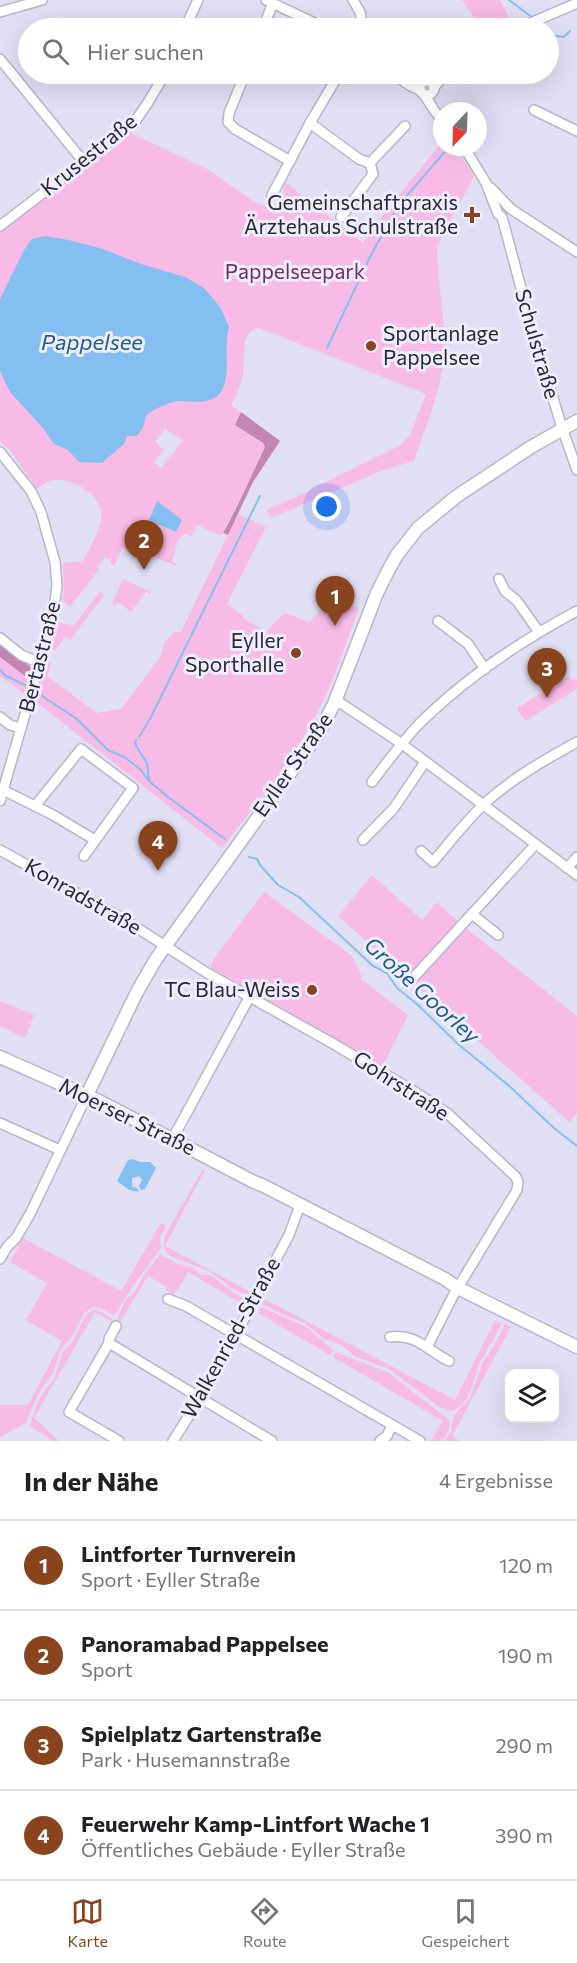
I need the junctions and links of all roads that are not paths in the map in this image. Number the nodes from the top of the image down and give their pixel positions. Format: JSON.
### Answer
{"nodes":[{"id":1,"x":42,"y":0,"type":"edge"},
{"id":2,"x":198,"y":0,"type":"edge"},
{"id":3,"x":353,"y":0,"type":"edge"},
{"id":4,"x":270,"y":2,"type":"edge"},
{"id":5,"x":577,"y":3,"type":"edge"},
{"id":6,"x":0,"y":12,"type":"edge"},
{"id":7,"x":190,"y":18,"type":"edge"},
{"id":8,"x":266,"y":18,"type":"edge"},
{"id":9,"x":304,"y":18,"type":"edge"},
{"id":10,"x":361,"y":18,"type":"edge"},
{"id":11,"x":545,"y":18,"type":"edge"},
{"id":12,"x":0,"y":59,"type":"edge"},
{"id":13,"x":18,"y":81,"type":"edge"},
{"id":14,"x":20,"y":84,"type":"edge"},
{"id":15,"x":159,"y":84,"type":"edge"},
{"id":16,"x":241,"y":84,"type":"edge"},
{"id":17,"x":333,"y":84,"type":"edge"},
{"id":18,"x":418,"y":84,"type":"edge"},
{"id":19,"x":430,"y":84,"type":"edge"},
{"id":20,"x":432,"y":84,"type":"edge"},
{"id":21,"x":427,"y":88,"type":"junction"},
{"id":22,"x":434,"y":102,"type":"edge"},
{"id":23,"x":435,"y":102,"type":"edge"},
{"id":24,"x":534,"y":110,"type":"dead end"},
{"id":25,"x":310,"y":123,"type":"junction"},
{"id":26,"x":405,"y":126,"type":"dead end"},
{"id":27,"x":577,"y":131,"type":"edge"},
{"id":28,"x":470,"y":156,"type":"edge"},
{"id":29,"x":82,"y":161,"type":"junction"},
{"id":30,"x":290,"y":161,"type":"junction"},
{"id":31,"x":370,"y":163,"type":"junction"},
{"id":32,"x":272,"y":195,"type":"dead end"},
{"id":33,"x":504,"y":209,"type":"junction"},
{"id":34,"x":341,"y":217,"type":"dead end"},
{"id":35,"x":0,"y":226,"type":"edge"},
{"id":36,"x":577,"y":252,"type":"edge"},
{"id":37,"x":577,"y":421,"type":"edge"},
{"id":38,"x":562,"y":429,"type":"junction"},
{"id":39,"x":0,"y":452,"type":"edge"},
{"id":40,"x":577,"y":470,"type":"edge"},
{"id":41,"x":499,"y":579,"type":"dead end"},
{"id":42,"x":577,"y":611,"type":"edge"},
{"id":43,"x":438,"y":621,"type":"dead end"},
{"id":44,"x":539,"y":632,"type":"junction"},
{"id":45,"x":0,"y":638,"type":"edge"},
{"id":46,"x":40,"y":663,"type":"junction"},
{"id":47,"x":485,"y":669,"type":"junction"},
{"id":48,"x":336,"y":700,"type":"junction"},
{"id":49,"x":0,"y":717,"type":"edge"},
{"id":50,"x":21,"y":728,"type":"junction"},
{"id":51,"x":577,"y":742,"type":"edge"},
{"id":52,"x":402,"y":744,"type":"junction"},
{"id":53,"x":425,"y":762,"type":"junction"},
{"id":54,"x":372,"y":782,"type":"dead end"},
{"id":55,"x":3,"y":785,"type":"edge"},
{"id":56,"x":0,"y":801,"type":"edge"},
{"id":57,"x":483,"y":805,"type":"junction"},
{"id":58,"x":35,"y":806,"type":"junction"},
{"id":59,"x":94,"y":840,"type":"junction"},
{"id":60,"x":363,"y":840,"type":"dead end"},
{"id":61,"x":536,"y":845,"type":"junction"},
{"id":62,"x":0,"y":850,"type":"edge"},
{"id":63,"x":421,"y":851,"type":"dead end"},
{"id":64,"x":84,"y":856,"type":"dead end"},
{"id":65,"x":577,"y":857,"type":"edge"},
{"id":66,"x":433,"y":862,"type":"junction"},
{"id":67,"x":567,"y":868,"type":"junction"},
{"id":68,"x":442,"y":869,"type":"dead end"},
{"id":69,"x":577,"y":875,"type":"edge"},
{"id":70,"x":472,"y":914,"type":"junction"},
{"id":71,"x":498,"y":934,"type":"dead end"},
{"id":72,"x":165,"y":945,"type":"junction"},
{"id":73,"x":415,"y":976,"type":"dead end"},
{"id":74,"x":250,"y":996,"type":"junction"},
{"id":75,"x":0,"y":1057,"type":"edge"},
{"id":76,"x":87,"y":1095,"type":"junction"},
{"id":77,"x":0,"y":1123,"type":"edge"},
{"id":78,"x":172,"y":1138,"type":"junction"},
{"id":79,"x":60,"y":1150,"type":"junction"},
{"id":80,"x":302,"y":1210,"type":"junction"},
{"id":81,"x":0,"y":1259,"type":"edge"},
{"id":82,"x":458,"y":1288,"type":"junction"},
{"id":83,"x":168,"y":1299,"type":"dead end"},
{"id":84,"x":116,"y":1326,"type":"dead end"},
{"id":85,"x":235,"y":1334,"type":"junction"},
{"id":86,"x":390,"y":1337,"type":"dead end"},
{"id":87,"x":109,"y":1343,"type":"junction"},
{"id":88,"x":427,"y":1347,"type":"junction"},
{"id":89,"x":577,"y":1347,"type":"edge"},
{"id":90,"x":448,"y":1361,"type":"dead end"},
{"id":91,"x":200,"y":1398,"type":"junction"},
{"id":92,"x":392,"y":1425,"type":"junction"},
{"id":93,"x":119,"y":1441,"type":"edge"},
{"id":94,"x":172,"y":1441,"type":"edge"},
{"id":95,"x":272,"y":1441,"type":"edge"},
{"id":96,"x":380,"y":1441,"type":"edge"},
{"id":97,"x":420,"y":1441,"type":"edge"}],
"edges":[{"from":1,"to":6,"type":"street"},
{"from":2,"to":7,"type":"street"},
{"from":3,"to":10,"type":"street"},
{"from":4,"to":8,"type":"street"},
{"from":4,"to":9,"type":"street"},
{"from":5,"to":11,"type":"street"},
{"from":12,"to":13,"type":"street"},
{"from":14,"to":29,"type":"street"},
{"from":15,"to":29,"type":"street","name":"Krusestraße"},
{"from":16,"to":30,"type":"street"},
{"from":17,"to":25,"type":"street"},
{"from":18,"to":21,"type":"street"},
{"from":19,"to":21,"type":"street"},
{"from":20,"to":21,"type":"street"},
{"from":21,"to":22,"type":"street"},
{"from":21,"to":23,"type":"street"},
{"from":24,"to":27,"type":"street"},
{"from":25,"to":30,"type":"street"},
{"from":25,"to":31,"type":"street"},
{"from":26,"to":31,"type":"street"},
{"from":28,"to":33,"type":"street","name":"Schulstraße"},
{"from":29,"to":35,"type":"street","name":"Krusestraße"},
{"from":30,"to":32,"type":"street"},
{"from":31,"to":34,"type":"street"},
{"from":33,"to":36,"type":"street"},
{"from":33,"to":38,"type":"street","name":"Schulstraße"},
{"from":37,"to":38,"type":"main road","name":"Eyller Straße"},
{"from":38,"to":40,"type":"street","name":"Schulstraße"},
{"from":38,"to":48,"type":"main road","name":"Eyller Straße"},
{"from":39,"to":46,"type":"street","name":"Bertastraße"},
{"from":41,"to":44,"type":"street"},
{"from":42,"to":44,"type":"street"},
{"from":43,"to":47,"type":"street"},
{"from":44,"to":47,"type":"street"},
{"from":45,"to":46,"type":"street"},
{"from":46,"to":50,"type":"street","name":"Bertastraße"},
{"from":47,"to":52,"type":"street"},
{"from":48,"to":52,"type":"street"},
{"from":48,"to":72,"type":"main road","name":"Eyller Straße"},
{"from":49,"to":50,"type":"street"},
{"from":50,"to":55,"type":"street","name":"Bertastraße"},
{"from":51,"to":57,"type":"street"},
{"from":52,"to":53,"type":"street"},
{"from":52,"to":54,"type":"street"},
{"from":53,"to":57,"type":"street"},
{"from":53,"to":60,"type":"street"},
{"from":55,"to":56,"type":"street","name":"Bertastraße"},
{"from":55,"to":58,"type":"street"},
{"from":57,"to":61,"type":"street"},
{"from":57,"to":66,"type":"street"},
{"from":58,"to":59,"type":"street"},
{"from":58,"to":59,"type":"street"},
{"from":59,"to":64,"type":"street"},
{"from":61,"to":67,"type":"street"},
{"from":61,"to":70,"type":"street"},
{"from":62,"to":72,"type":"street","name":"Konradstraße"},
{"from":63,"to":66,"type":"street"},
{"from":65,"to":67,"type":"street"},
{"from":66,"to":68,"type":"street"},
{"from":67,"to":69,"type":"street"},
{"from":70,"to":71,"type":"street"},
{"from":70,"to":73,"type":"street"},
{"from":72,"to":74,"type":"street","name":"Gohrstraße"},
{"from":72,"to":76,"type":"main road","name":"Eyller Straße"},
{"from":74,"to":78,"type":"street"},
{"from":74,"to":82,"type":"street","name":"Gohrstraße"},
{"from":75,"to":76,"type":"main road","name":"Moerser Straße"},
{"from":76,"to":78,"type":"main road","name":"Moerser Straße"},
{"from":76,"to":79,"type":"street"},
{"from":77,"to":79,"type":"street"},
{"from":78,"to":80,"type":"main road","name":"Moerser Straße"},
{"from":79,"to":81,"type":"street"},
{"from":80,"to":82,"type":"main road","name":"Moerser Straße"},
{"from":80,"to":85,"type":"street","name":"Walkenried-Straße"},
{"from":82,"to":88,"type":"street","name":"Gohrstraße"},
{"from":82,"to":89,"type":"main road","name":"Moerser Straße"},
{"from":83,"to":85,"type":"street"},
{"from":84,"to":87,"type":"street"},
{"from":85,"to":91,"type":"street","name":"Walkenried-Straße"},
{"from":85,"to":92,"type":"street"},
{"from":86,"to":88,"type":"street"},
{"from":87,"to":91,"type":"street"},
{"from":87,"to":93,"type":"street"},
{"from":88,"to":90,"type":"street"},
{"from":91,"to":94,"type":"street","name":"Walkenried-Straße"},
{"from":91,"to":95,"type":"street"},
{"from":92,"to":96,"type":"street"},
{"from":92,"to":97,"type":"street"}]}
